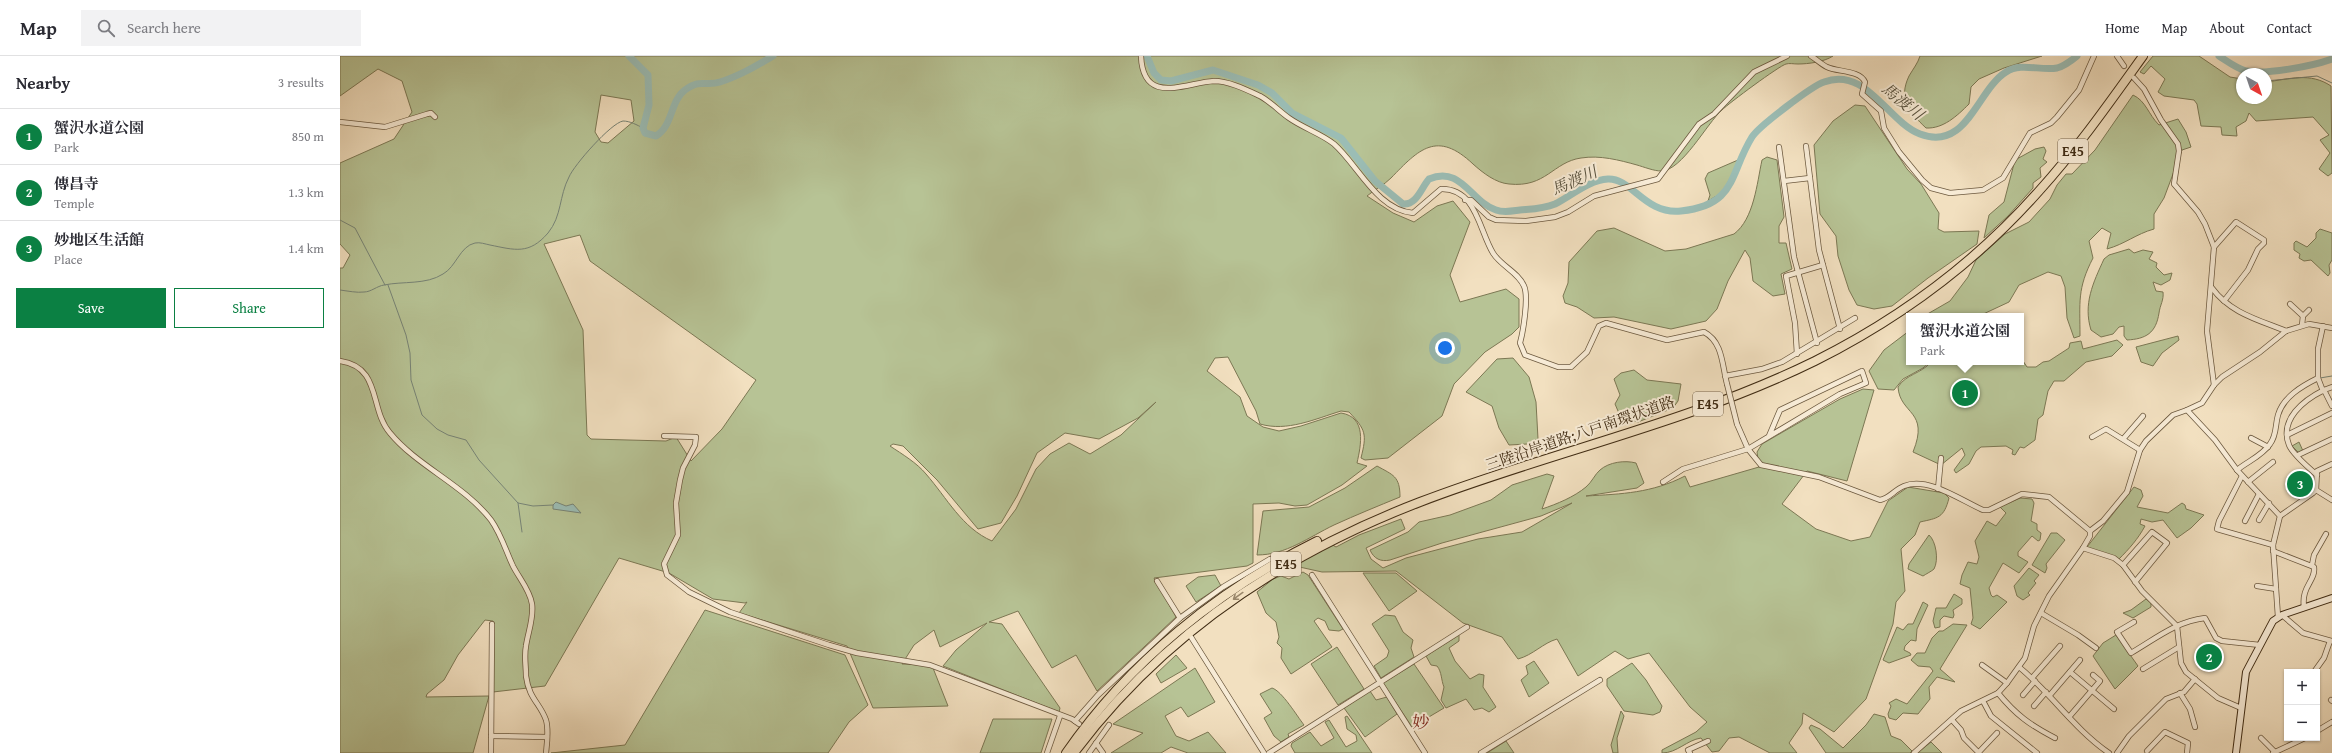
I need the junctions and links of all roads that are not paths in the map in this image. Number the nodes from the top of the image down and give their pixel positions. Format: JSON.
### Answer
{"nodes":[{"id":1,"x":1141,"y":56,"type":"edge"},
{"id":2,"x":1787,"y":56,"type":"edge"},
{"id":3,"x":1810,"y":56,"type":"edge"},
{"id":4,"x":2094,"y":56,"type":"edge"},
{"id":5,"x":2118,"y":56,"type":"edge"},
{"id":6,"x":2143,"y":56,"type":"edge"},
{"id":7,"x":2124,"y":66,"type":"dead end"},
{"id":8,"x":2134,"y":78,"type":"dead end"},
{"id":9,"x":435,"y":117,"type":"dead end"},
{"id":10,"x":340,"y":122,"type":"edge"},
{"id":11,"x":1779,"y":146,"type":"dead end"},
{"id":12,"x":1806,"y":146,"type":"dead end"},
{"id":13,"x":1810,"y":178,"type":"junction"},
{"id":14,"x":1784,"y":181,"type":"junction"},
{"id":15,"x":1465,"y":200,"type":"junction"},
{"id":16,"x":2214,"y":247,"type":"junction"},
{"id":17,"x":1823,"y":266,"type":"junction"},
{"id":18,"x":1798,"y":273,"type":"junction"},
{"id":19,"x":2212,"y":288,"type":"junction"},
{"id":20,"x":2224,"y":301,"type":"junction"},
{"id":21,"x":2290,"y":304,"type":"dead end"},
{"id":22,"x":2309,"y":310,"type":"dead end"},
{"id":23,"x":2303,"y":316,"type":"junction"},
{"id":24,"x":1855,"y":318,"type":"dead end"},
{"id":25,"x":2302,"y":325,"type":"junction"},
{"id":26,"x":2323,"y":326,"type":"junction"},
{"id":27,"x":2332,"y":328,"type":"edge"},
{"id":28,"x":1840,"y":329,"type":"junction"},
{"id":29,"x":2286,"y":331,"type":"junction"},
{"id":30,"x":1816,"y":343,"type":"junction"},
{"id":31,"x":1797,"y":354,"type":"junction"},
{"id":32,"x":340,"y":361,"type":"edge"},
{"id":33,"x":1725,"y":376,"type":"junction"},
{"id":34,"x":2318,"y":378,"type":"junction"},
{"id":35,"x":2214,"y":385,"type":"junction"},
{"id":36,"x":2332,"y":387,"type":"edge"},
{"id":37,"x":2324,"y":391,"type":"junction"},
{"id":38,"x":2332,"y":406,"type":"edge"},
{"id":39,"x":2187,"y":410,"type":"junction"},
{"id":40,"x":2332,"y":413,"type":"edge"},
{"id":41,"x":2143,"y":416,"type":"dead end"},
{"id":42,"x":2287,"y":435,"type":"junction"},
{"id":43,"x":664,"y":436,"type":"dead end"},
{"id":44,"x":1769,"y":436,"type":"junction"},
{"id":45,"x":2092,"y":437,"type":"dead end"},
{"id":46,"x":2124,"y":438,"type":"junction"},
{"id":47,"x":2251,"y":438,"type":"dead end"},
{"id":48,"x":2332,"y":439,"type":"edge"},
{"id":49,"x":2268,"y":448,"type":"junction"},
{"id":50,"x":1748,"y":449,"type":"junction"},
{"id":51,"x":2140,"y":450,"type":"junction"},
{"id":52,"x":2298,"y":455,"type":"junction"},
{"id":53,"x":1941,"y":458,"type":"dead end"},
{"id":54,"x":2273,"y":462,"type":"dead end"},
{"id":55,"x":2332,"y":464,"type":"edge"},
{"id":56,"x":2237,"y":470,"type":"junction"},
{"id":57,"x":2317,"y":475,"type":"junction"},
{"id":58,"x":2242,"y":476,"type":"junction"},
{"id":59,"x":1663,"y":482,"type":"dead end"},
{"id":60,"x":2248,"y":482,"type":"junction"},
{"id":61,"x":1938,"y":489,"type":"junction"},
{"id":62,"x":2316,"y":490,"type":"junction"},
{"id":63,"x":2259,"y":494,"type":"junction"},
{"id":64,"x":2332,"y":500,"type":"edge"},
{"id":65,"x":1421,"y":501,"type":"junction"},
{"id":66,"x":2268,"y":504,"type":"junction"},
{"id":67,"x":2280,"y":516,"type":"junction"},
{"id":68,"x":2259,"y":520,"type":"dead end"},
{"id":69,"x":2245,"y":521,"type":"dead end"},
{"id":70,"x":2090,"y":532,"type":"junction"},
{"id":71,"x":2326,"y":534,"type":"dead end"},
{"id":72,"x":2273,"y":545,"type":"junction"},
{"id":73,"x":2083,"y":548,"type":"junction"},
{"id":74,"x":2273,"y":551,"type":"junction"},
{"id":75,"x":1270,"y":559,"type":"dead end"},
{"id":76,"x":2123,"y":565,"type":"junction"},
{"id":77,"x":2312,"y":565,"type":"junction"},
{"id":78,"x":1312,"y":575,"type":"dead end"},
{"id":79,"x":1158,"y":580,"type":"dead end"},
{"id":80,"x":2135,"y":582,"type":"junction"},
{"id":81,"x":2257,"y":586,"type":"dead end"},
{"id":82,"x":2276,"y":589,"type":"junction"},
{"id":83,"x":2332,"y":598,"type":"edge"},
{"id":84,"x":2304,"y":607,"type":"junction"},
{"id":85,"x":2041,"y":613,"type":"junction"},
{"id":86,"x":2280,"y":616,"type":"junction"},
{"id":87,"x":1180,"y":618,"type":"junction"},
{"id":88,"x":2134,"y":622,"type":"dead end"},
{"id":89,"x":492,"y":624,"type":"dead end"},
{"id":90,"x":1467,"y":626,"type":"dead end"},
{"id":91,"x":2177,"y":626,"type":"junction"},
{"id":92,"x":1191,"y":637,"type":"dead end"},
{"id":93,"x":2331,"y":641,"type":"edge"},
{"id":94,"x":2260,"y":645,"type":"junction"},
{"id":95,"x":2060,"y":646,"type":"dead end"},
{"id":96,"x":2179,"y":647,"type":"junction"},
{"id":97,"x":2096,"y":648,"type":"dead end"},
{"id":98,"x":2080,"y":660,"type":"dead end"},
{"id":99,"x":1982,"y":665,"type":"dead end"},
{"id":100,"x":2019,"y":667,"type":"junction"},
{"id":101,"x":2143,"y":669,"type":"dead end"},
{"id":102,"x":2316,"y":669,"type":"edge"},
{"id":103,"x":2070,"y":672,"type":"junction"},
{"id":104,"x":2093,"y":675,"type":"dead end"},
{"id":105,"x":2034,"y":679,"type":"junction"},
{"id":106,"x":2195,"y":679,"type":"junction"},
{"id":107,"x":1600,"y":680,"type":"dead end"},
{"id":108,"x":1380,"y":682,"type":"junction"},
{"id":109,"x":2007,"y":683,"type":"junction"},
{"id":110,"x":2092,"y":691,"type":"junction"},
{"id":111,"x":1998,"y":693,"type":"junction"},
{"id":112,"x":2180,"y":693,"type":"junction"},
{"id":113,"x":2048,"y":694,"type":"junction"},
{"id":114,"x":2023,"y":695,"type":"dead end"},
{"id":115,"x":1983,"y":701,"type":"junction"},
{"id":116,"x":2034,"y":706,"type":"dead end"},
{"id":117,"x":2241,"y":708,"type":"junction"},
{"id":118,"x":2114,"y":709,"type":"dead end"},
{"id":119,"x":1060,"y":716,"type":"junction"},
{"id":120,"x":2069,"y":717,"type":"junction"},
{"id":121,"x":1952,"y":720,"type":"junction"},
{"id":122,"x":2332,"y":722,"type":"edge"},
{"id":123,"x":1109,"y":725,"type":"dead end"},
{"id":124,"x":2195,"y":726,"type":"dead end"},
{"id":125,"x":2320,"y":729,"type":"edge"},
{"id":126,"x":1997,"y":733,"type":"dead end"},
{"id":127,"x":491,"y":736,"type":"junction"},
{"id":128,"x":547,"y":736,"type":"junction"},
{"id":129,"x":2055,"y":738,"type":"dead end"},
{"id":130,"x":2261,"y":738,"type":"dead end"},
{"id":131,"x":1708,"y":741,"type":"dead end"},
{"id":132,"x":2299,"y":741,"type":"edge"},
{"id":133,"x":1096,"y":742,"type":"junction"},
{"id":134,"x":2147,"y":751,"type":"dead end"},
{"id":135,"x":491,"y":753,"type":"edge"},
{"id":136,"x":546,"y":753,"type":"edge"},
{"id":137,"x":1047,"y":753,"type":"edge"},
{"id":138,"x":1066,"y":753,"type":"edge"},
{"id":139,"x":1076,"y":753,"type":"edge"},
{"id":140,"x":1089,"y":753,"type":"edge"},
{"id":141,"x":1103,"y":753,"type":"edge"},
{"id":142,"x":1264,"y":753,"type":"edge"},
{"id":143,"x":1269,"y":753,"type":"edge"},
{"id":144,"x":1425,"y":753,"type":"edge"},
{"id":145,"x":1481,"y":753,"type":"edge"},
{"id":146,"x":1690,"y":753,"type":"edge"},
{"id":147,"x":1914,"y":753,"type":"edge"},
{"id":148,"x":1979,"y":753,"type":"edge"},
{"id":149,"x":2037,"y":753,"type":"edge"},
{"id":150,"x":2108,"y":753,"type":"edge"},
{"id":151,"x":2117,"y":753,"type":"edge"},
{"id":152,"x":2187,"y":753,"type":"edge"},
{"id":153,"x":2236,"y":753,"type":"edge"},
{"id":154,"x":2274,"y":753,"type":"edge"}],
"edges":[{"from":1,"to":15,"type":"street"},
{"from":2,"to":15,"type":"street"},
{"from":3,"to":4,"type":"street"},
{"from":5,"to":7,"type":"street"},
{"from":6,"to":65,"type":"highway","name":"三陸沿岸道路;八戸南環状道路","number":"E45"},
{"from":8,"to":16,"type":"street"},
{"from":9,"to":10,"type":"street"},
{"from":11,"to":14,"type":"street"},
{"from":12,"to":13,"type":"street"},
{"from":13,"to":14,"type":"street"},
{"from":13,"to":17,"type":"street"},
{"from":14,"to":18,"type":"street"},
{"from":15,"to":33,"type":"street"},
{"from":16,"to":19,"type":"street"},
{"from":16,"to":20,"type":"street"},
{"from":17,"to":18,"type":"street"},
{"from":17,"to":28,"type":"street"},
{"from":18,"to":30,"type":"street"},
{"from":18,"to":31,"type":"street"},
{"from":19,"to":20,"type":"street"},
{"from":19,"to":35,"type":"street"},
{"from":20,"to":29,"type":"street"},
{"from":21,"to":23,"type":"street"},
{"from":22,"to":23,"type":"street"},
{"from":23,"to":25,"type":"street"},
{"from":24,"to":28,"type":"street"},
{"from":25,"to":26,"type":"street"},
{"from":25,"to":29,"type":"street"},
{"from":26,"to":27,"type":"street"},
{"from":26,"to":34,"type":"street"},
{"from":28,"to":30,"type":"street"},
{"from":29,"to":35,"type":"street"},
{"from":30,"to":31,"type":"street"},
{"from":31,"to":33,"type":"street"},
{"from":32,"to":128,"type":"street"},
{"from":33,"to":50,"type":"street","bridge":true},
{"from":34,"to":37,"type":"street"},
{"from":34,"to":49,"type":"street"},
{"from":35,"to":39,"type":"street"},
{"from":36,"to":37,"type":"street"},
{"from":37,"to":38,"type":"street"},
{"from":37,"to":42,"type":"street"},
{"from":39,"to":51,"type":"street"},
{"from":39,"to":56,"type":"street"},
{"from":40,"to":42,"type":"street"},
{"from":41,"to":46,"type":"street"},
{"from":42,"to":52,"type":"street"},
{"from":43,"to":119,"type":"street"},
{"from":44,"to":44,"type":"street"},
{"from":44,"to":50,"type":"street"},
{"from":45,"to":46,"type":"street"},
{"from":46,"to":51,"type":"street"},
{"from":47,"to":49,"type":"street"},
{"from":48,"to":52,"type":"street"},
{"from":49,"to":56,"type":"street"},
{"from":50,"to":59,"type":"street"},
{"from":50,"to":61,"type":"street"},
{"from":51,"to":70,"type":"street"},
{"from":52,"to":57,"type":"street"},
{"from":53,"to":61,"type":"street"},
{"from":54,"to":60,"type":"street"},
{"from":55,"to":57,"type":"street"},
{"from":56,"to":58,"type":"street"},
{"from":57,"to":62,"type":"street"},
{"from":58,"to":60,"type":"street"},
{"from":58,"to":72,"type":"street"},
{"from":60,"to":63,"type":"street"},
{"from":61,"to":70,"type":"street"},
{"from":62,"to":64,"type":"street"},
{"from":62,"to":67,"type":"street"},
{"from":63,"to":66,"type":"street"},
{"from":63,"to":69,"type":"street"},
{"from":65,"to":138,"type":"highway","name":"三陸沿岸道路;八戸南環状道路","number":"E45"},
{"from":65,"to":139,"type":"highway","name":"三陸沿岸道路;八戸南環状道路","number":"E45","one_way":true},
{"from":66,"to":67,"type":"street"},
{"from":66,"to":68,"type":"street"},
{"from":67,"to":72,"type":"street"},
{"from":70,"to":73,"type":"street"},
{"from":71,"to":77,"type":"street"},
{"from":72,"to":74,"type":"street"},
{"from":73,"to":76,"type":"street"},
{"from":73,"to":85,"type":"street"},
{"from":74,"to":77,"type":"street"},
{"from":74,"to":82,"type":"street"},
{"from":75,"to":87,"type":"street"},
{"from":76,"to":80,"type":"street"},
{"from":76,"to":80,"type":"street"},
{"from":77,"to":84,"type":"street"},
{"from":78,"to":108,"type":"street"},
{"from":79,"to":87,"type":"street"},
{"from":80,"to":91,"type":"street"},
{"from":81,"to":82,"type":"street"},
{"from":82,"to":86,"type":"street"},
{"from":83,"to":84,"type":"main road"},
{"from":84,"to":86,"type":"main road"},
{"from":85,"to":97,"type":"street"},
{"from":85,"to":100,"type":"street"},
{"from":86,"to":93,"type":"street"},
{"from":86,"to":94,"type":"main road"},
{"from":87,"to":119,"type":"street"},
{"from":88,"to":91,"type":"street"},
{"from":89,"to":127,"type":"street"},
{"from":90,"to":108,"type":"street"},
{"from":91,"to":94,"type":"street"},
{"from":91,"to":96,"type":"street"},
{"from":92,"to":142,"type":"street"},
{"from":93,"to":102,"type":"street"},
{"from":94,"to":117,"type":"main road"},
{"from":95,"to":105,"type":"street"},
{"from":96,"to":101,"type":"street"},
{"from":96,"to":106,"type":"street"},
{"from":98,"to":103,"type":"street"},
{"from":99,"to":109,"type":"street"},
{"from":100,"to":105,"type":"street"},
{"from":100,"to":109,"type":"street"},
{"from":103,"to":110,"type":"street"},
{"from":103,"to":113,"type":"street"},
{"from":104,"to":110,"type":"street"},
{"from":105,"to":113,"type":"street"},
{"from":105,"to":114,"type":"street"},
{"from":106,"to":112,"type":"street"},
{"from":106,"to":117,"type":"street"},
{"from":107,"to":145,"type":"street"},
{"from":108,"to":143,"type":"street"},
{"from":108,"to":144,"type":"street"},
{"from":109,"to":111,"type":"street"},
{"from":110,"to":118,"type":"street"},
{"from":110,"to":120,"type":"street"},
{"from":111,"to":115,"type":"street"},
{"from":111,"to":129,"type":"street"},
{"from":112,"to":124,"type":"street"},
{"from":112,"to":151,"type":"street"},
{"from":113,"to":116,"type":"street"},
{"from":113,"to":120,"type":"street"},
{"from":115,"to":121,"type":"street"},
{"from":115,"to":149,"type":"street"},
{"from":117,"to":153,"type":"main road"},
{"from":119,"to":137,"type":"street"},
{"from":120,"to":150,"type":"street"},
{"from":121,"to":147,"type":"street"},
{"from":121,"to":148,"type":"street"},
{"from":122,"to":125,"type":"street"},
{"from":123,"to":133,"type":"street"},
{"from":126,"to":148,"type":"street"},
{"from":127,"to":128,"type":"street"},
{"from":127,"to":135,"type":"street"},
{"from":128,"to":136,"type":"street"},
{"from":130,"to":154,"type":"street"},
{"from":131,"to":146,"type":"street"},
{"from":132,"to":154,"type":"street"},
{"from":133,"to":140,"type":"street"},
{"from":133,"to":141,"type":"street"},
{"from":134,"to":152,"type":"street"}]}
